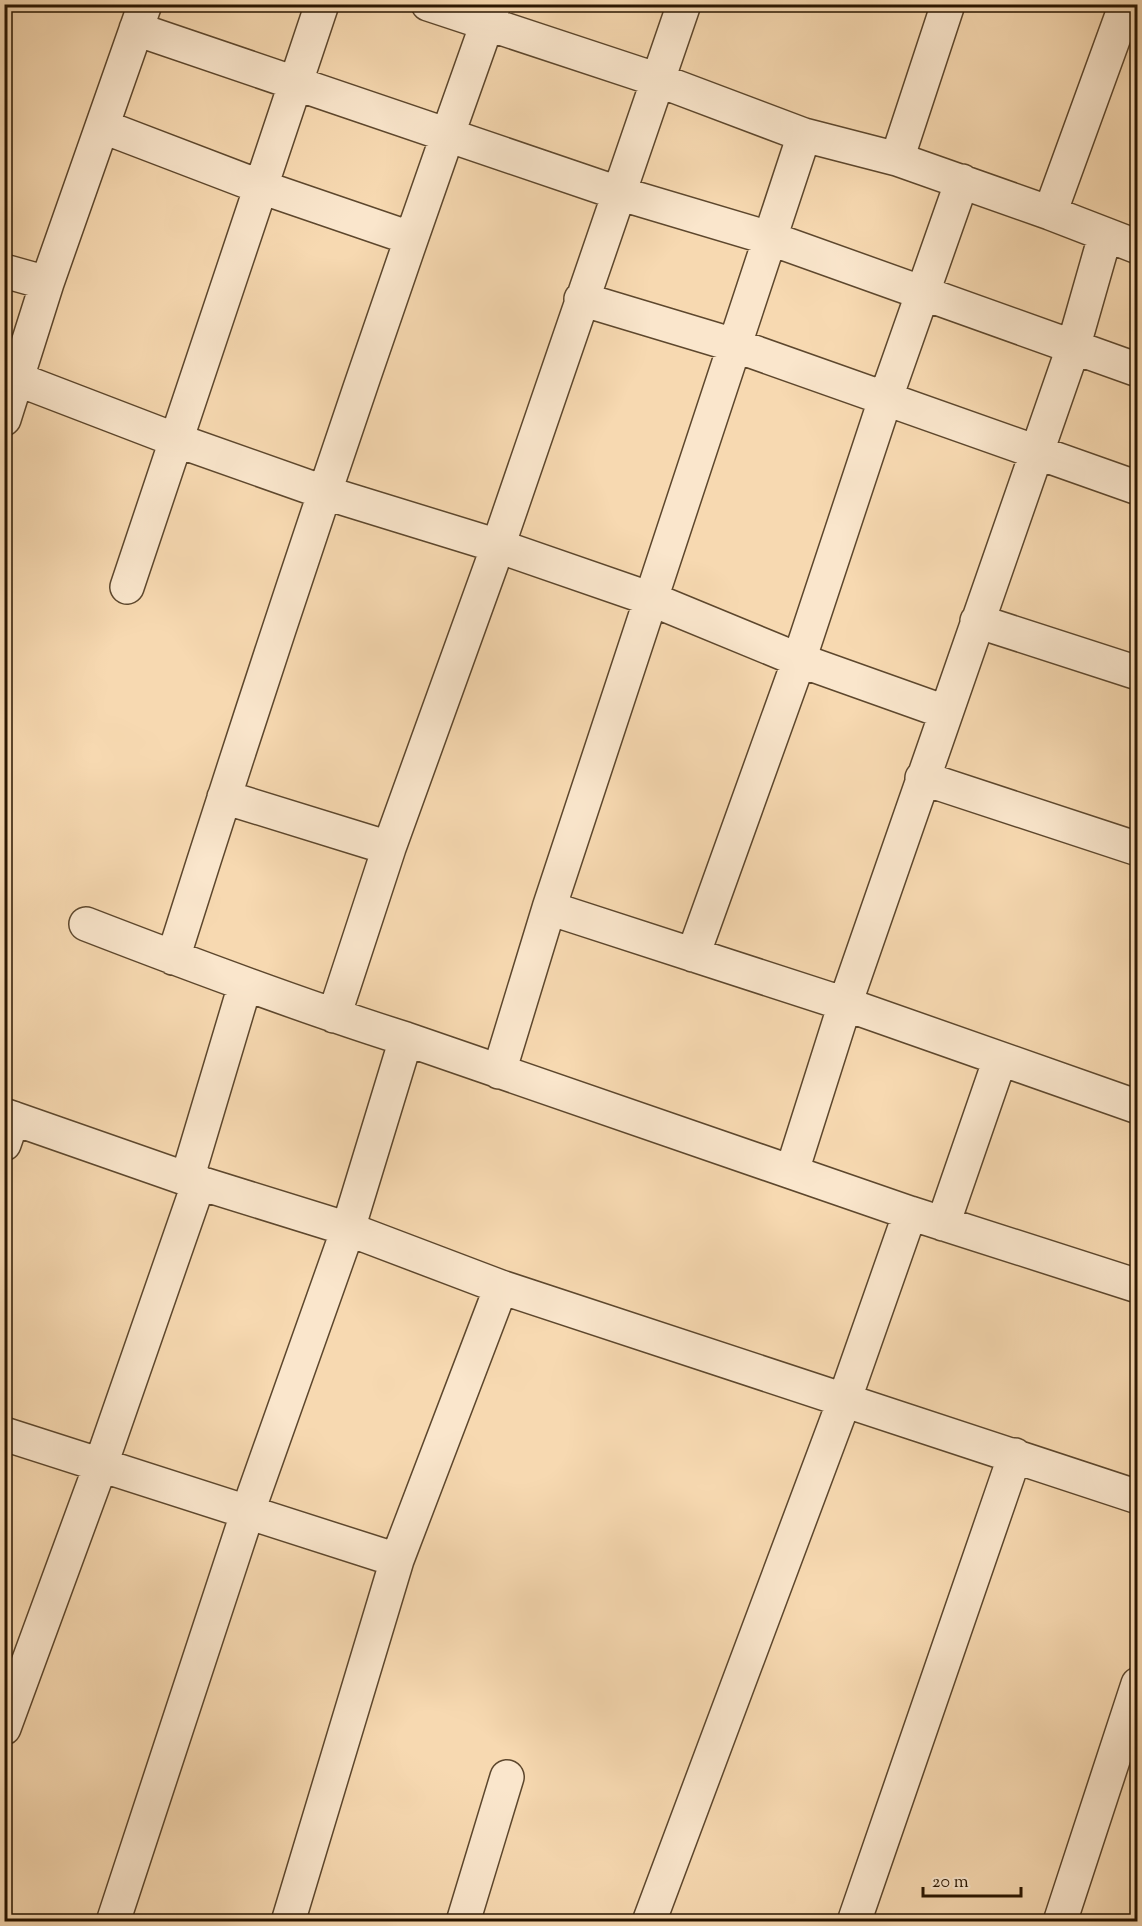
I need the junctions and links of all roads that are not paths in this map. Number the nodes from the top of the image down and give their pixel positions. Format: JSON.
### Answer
{"nodes":[{"id":1,"x":322,"y":4,"type":"edge"},
{"id":2,"x":428,"y":4,"type":"edge"},
{"id":3,"x":684,"y":4,"type":"edge"},
{"id":4,"x":948,"y":4,"type":"edge"},
{"id":5,"x":1126,"y":4,"type":"edge"},
{"id":6,"x":490,"y":14,"type":"edge"},
{"id":7,"x":141,"y":17,"type":"edge"},
{"id":8,"x":658,"y":80,"type":"junction"},
{"id":9,"x":295,"y":85,"type":"junction"},
{"id":10,"x":104,"y":127,"type":"junction"},
{"id":11,"x":447,"y":135,"type":"junction"},
{"id":12,"x":804,"y":135,"type":"junction"},
{"id":13,"x":897,"y":159,"type":"junction"},
{"id":14,"x":962,"y":182,"type":"junction"},
{"id":15,"x":261,"y":187,"type":"junction"},
{"id":16,"x":618,"y":193,"type":"junction"},
{"id":17,"x":1050,"y":213,"type":"junction"},
{"id":18,"x":1105,"y":236,"type":"junction"},
{"id":19,"x":410,"y":238,"type":"junction"},
{"id":20,"x":769,"y":238,"type":"junction"},
{"id":21,"x":1137,"y":247,"type":"edge"},
{"id":22,"x":4,"y":271,"type":"edge"},
{"id":23,"x":47,"y":283,"type":"junction"},
{"id":24,"x":923,"y":292,"type":"junction"},
{"id":25,"x":581,"y":299,"type":"junction"},
{"id":26,"x":734,"y":345,"type":"junction"},
{"id":27,"x":1072,"y":348,"type":"junction"},
{"id":28,"x":1137,"y":370,"type":"edge"},
{"id":29,"x":17,"y":379,"type":"junction"},
{"id":30,"x":885,"y":400,"type":"junction"},
{"id":31,"x":4,"y":418,"type":"edge"},
{"id":32,"x":176,"y":440,"type":"junction"},
{"id":33,"x":1036,"y":453,"type":"junction"},
{"id":34,"x":1137,"y":488,"type":"edge"},
{"id":35,"x":326,"y":493,"type":"junction"},
{"id":36,"x":498,"y":546,"type":"junction"},
{"id":37,"x":127,"y":587,"type":"dead end"},
{"id":38,"x":651,"y":599,"type":"junction"},
{"id":39,"x":977,"y":621,"type":"junction"},
{"id":40,"x":799,"y":660,"type":"junction"},
{"id":41,"x":1137,"y":673,"type":"edge"},
{"id":42,"x":945,"y":712,"type":"junction"},
{"id":43,"x":922,"y":778,"type":"junction"},
{"id":44,"x":224,"y":797,"type":"junction"},
{"id":45,"x":389,"y":848,"type":"junction"},
{"id":46,"x":1137,"y":849,"type":"edge"},
{"id":47,"x":549,"y":908,"type":"junction"},
{"id":48,"x":86,"y":924,"type":"dead end"},
{"id":49,"x":693,"y":955,"type":"junction"},
{"id":50,"x":173,"y":958,"type":"junction"},
{"id":51,"x":245,"y":985,"type":"junction"},
{"id":52,"x":845,"y":1004,"type":"junction"},
{"id":53,"x":334,"y":1016,"type":"junction"},
{"id":54,"x":406,"y":1039,"type":"junction"},
{"id":55,"x":1000,"y":1059,"type":"junction"},
{"id":56,"x":499,"y":1072,"type":"junction"},
{"id":57,"x":1137,"y":1107,"type":"edge"},
{"id":58,"x":7,"y":1126,"type":"edge"},
{"id":59,"x":792,"y":1171,"type":"junction"},
{"id":60,"x":193,"y":1180,"type":"junction"},
{"id":61,"x":910,"y":1213,"type":"junction"},
{"id":62,"x":943,"y":1224,"type":"junction"},
{"id":63,"x":348,"y":1229,"type":"junction"},
{"id":64,"x":1137,"y":1286,"type":"edge"},
{"id":65,"x":501,"y":1287,"type":"junction"},
{"id":66,"x":844,"y":1401,"type":"junction"},
{"id":67,"x":4,"y":1434,"type":"edge"},
{"id":68,"x":1015,"y":1455,"type":"junction"},
{"id":69,"x":101,"y":1464,"type":"junction"},
{"id":70,"x":1137,"y":1497,"type":"edge"},
{"id":71,"x":248,"y":1511,"type":"junction"},
{"id":72,"x":397,"y":1560,"type":"junction"},
{"id":73,"x":1137,"y":1684,"type":"edge"},
{"id":74,"x":4,"y":1728,"type":"edge"},
{"id":75,"x":507,"y":1777,"type":"dead end"},
{"id":76,"x":113,"y":1922,"type":"edge"},
{"id":77,"x":288,"y":1922,"type":"edge"},
{"id":78,"x":463,"y":1922,"type":"edge"},
{"id":79,"x":649,"y":1922,"type":"edge"},
{"id":80,"x":854,"y":1922,"type":"edge"},
{"id":81,"x":1060,"y":1922,"type":"edge"}],
"edges":[{"from":1,"to":9,"type":"street"},
{"from":2,"to":6,"type":"street"},
{"from":3,"to":8,"type":"street"},
{"from":4,"to":13,"type":"street"},
{"from":5,"to":17,"type":"street"},
{"from":6,"to":8,"type":"street"},
{"from":6,"to":11,"type":"street"},
{"from":7,"to":9,"type":"street"},
{"from":7,"to":10,"type":"street"},
{"from":8,"to":12,"type":"street"},
{"from":8,"to":16,"type":"street"},
{"from":9,"to":11,"type":"street"},
{"from":9,"to":15,"type":"street"},
{"from":10,"to":15,"type":"street"},
{"from":10,"to":23,"type":"street"},
{"from":11,"to":16,"type":"street"},
{"from":11,"to":19,"type":"street"},
{"from":12,"to":13,"type":"street"},
{"from":12,"to":20,"type":"street"},
{"from":13,"to":14,"type":"street"},
{"from":14,"to":17,"type":"street"},
{"from":14,"to":24,"type":"street"},
{"from":15,"to":19,"type":"street"},
{"from":15,"to":32,"type":"street"},
{"from":16,"to":20,"type":"street"},
{"from":16,"to":25,"type":"street"},
{"from":17,"to":18,"type":"street"},
{"from":18,"to":21,"type":"street"},
{"from":18,"to":27,"type":"street"},
{"from":19,"to":35,"type":"street"},
{"from":20,"to":24,"type":"street"},
{"from":20,"to":26,"type":"street"},
{"from":22,"to":23,"type":"street"},
{"from":23,"to":29,"type":"street"},
{"from":24,"to":27,"type":"street"},
{"from":24,"to":30,"type":"street"},
{"from":25,"to":26,"type":"street"},
{"from":25,"to":36,"type":"street"},
{"from":26,"to":30,"type":"street"},
{"from":26,"to":38,"type":"street"},
{"from":27,"to":28,"type":"street"},
{"from":27,"to":33,"type":"street"},
{"from":29,"to":31,"type":"street"},
{"from":29,"to":32,"type":"street"},
{"from":30,"to":33,"type":"street"},
{"from":30,"to":40,"type":"street"},
{"from":32,"to":35,"type":"street"},
{"from":32,"to":37,"type":"street"},
{"from":33,"to":34,"type":"street"},
{"from":33,"to":39,"type":"street"},
{"from":35,"to":36,"type":"street"},
{"from":35,"to":44,"type":"street"},
{"from":36,"to":38,"type":"street"},
{"from":36,"to":45,"type":"street"},
{"from":38,"to":40,"type":"street"},
{"from":38,"to":47,"type":"street"},
{"from":39,"to":41,"type":"street"},
{"from":39,"to":42,"type":"street"},
{"from":40,"to":42,"type":"street"},
{"from":40,"to":49,"type":"street"},
{"from":42,"to":43,"type":"street"},
{"from":43,"to":46,"type":"street"},
{"from":43,"to":52,"type":"street"},
{"from":44,"to":45,"type":"street"},
{"from":44,"to":50,"type":"street"},
{"from":45,"to":53,"type":"street"},
{"from":47,"to":49,"type":"street"},
{"from":47,"to":56,"type":"street"},
{"from":48,"to":50,"type":"street"},
{"from":49,"to":52,"type":"street"},
{"from":50,"to":51,"type":"street"},
{"from":51,"to":53,"type":"street"},
{"from":51,"to":60,"type":"street"},
{"from":52,"to":55,"type":"street"},
{"from":52,"to":59,"type":"street"},
{"from":53,"to":54,"type":"street"},
{"from":54,"to":56,"type":"street"},
{"from":54,"to":63,"type":"street"},
{"from":55,"to":57,"type":"street"},
{"from":55,"to":62,"type":"street"},
{"from":56,"to":59,"type":"street"},
{"from":58,"to":60,"type":"street"},
{"from":59,"to":61,"type":"street"},
{"from":60,"to":63,"type":"street"},
{"from":60,"to":69,"type":"street"},
{"from":61,"to":62,"type":"street"},
{"from":61,"to":66,"type":"street"},
{"from":62,"to":64,"type":"street"},
{"from":63,"to":65,"type":"street"},
{"from":63,"to":71,"type":"street"},
{"from":65,"to":66,"type":"street"},
{"from":65,"to":72,"type":"street"},
{"from":66,"to":68,"type":"street"},
{"from":66,"to":79,"type":"street"},
{"from":67,"to":69,"type":"street"},
{"from":68,"to":70,"type":"street"},
{"from":68,"to":80,"type":"street"},
{"from":69,"to":71,"type":"street"},
{"from":69,"to":74,"type":"street"},
{"from":71,"to":72,"type":"street"},
{"from":71,"to":76,"type":"street"},
{"from":72,"to":77,"type":"street"},
{"from":73,"to":81,"type":"street"},
{"from":75,"to":78,"type":"street"}]}
